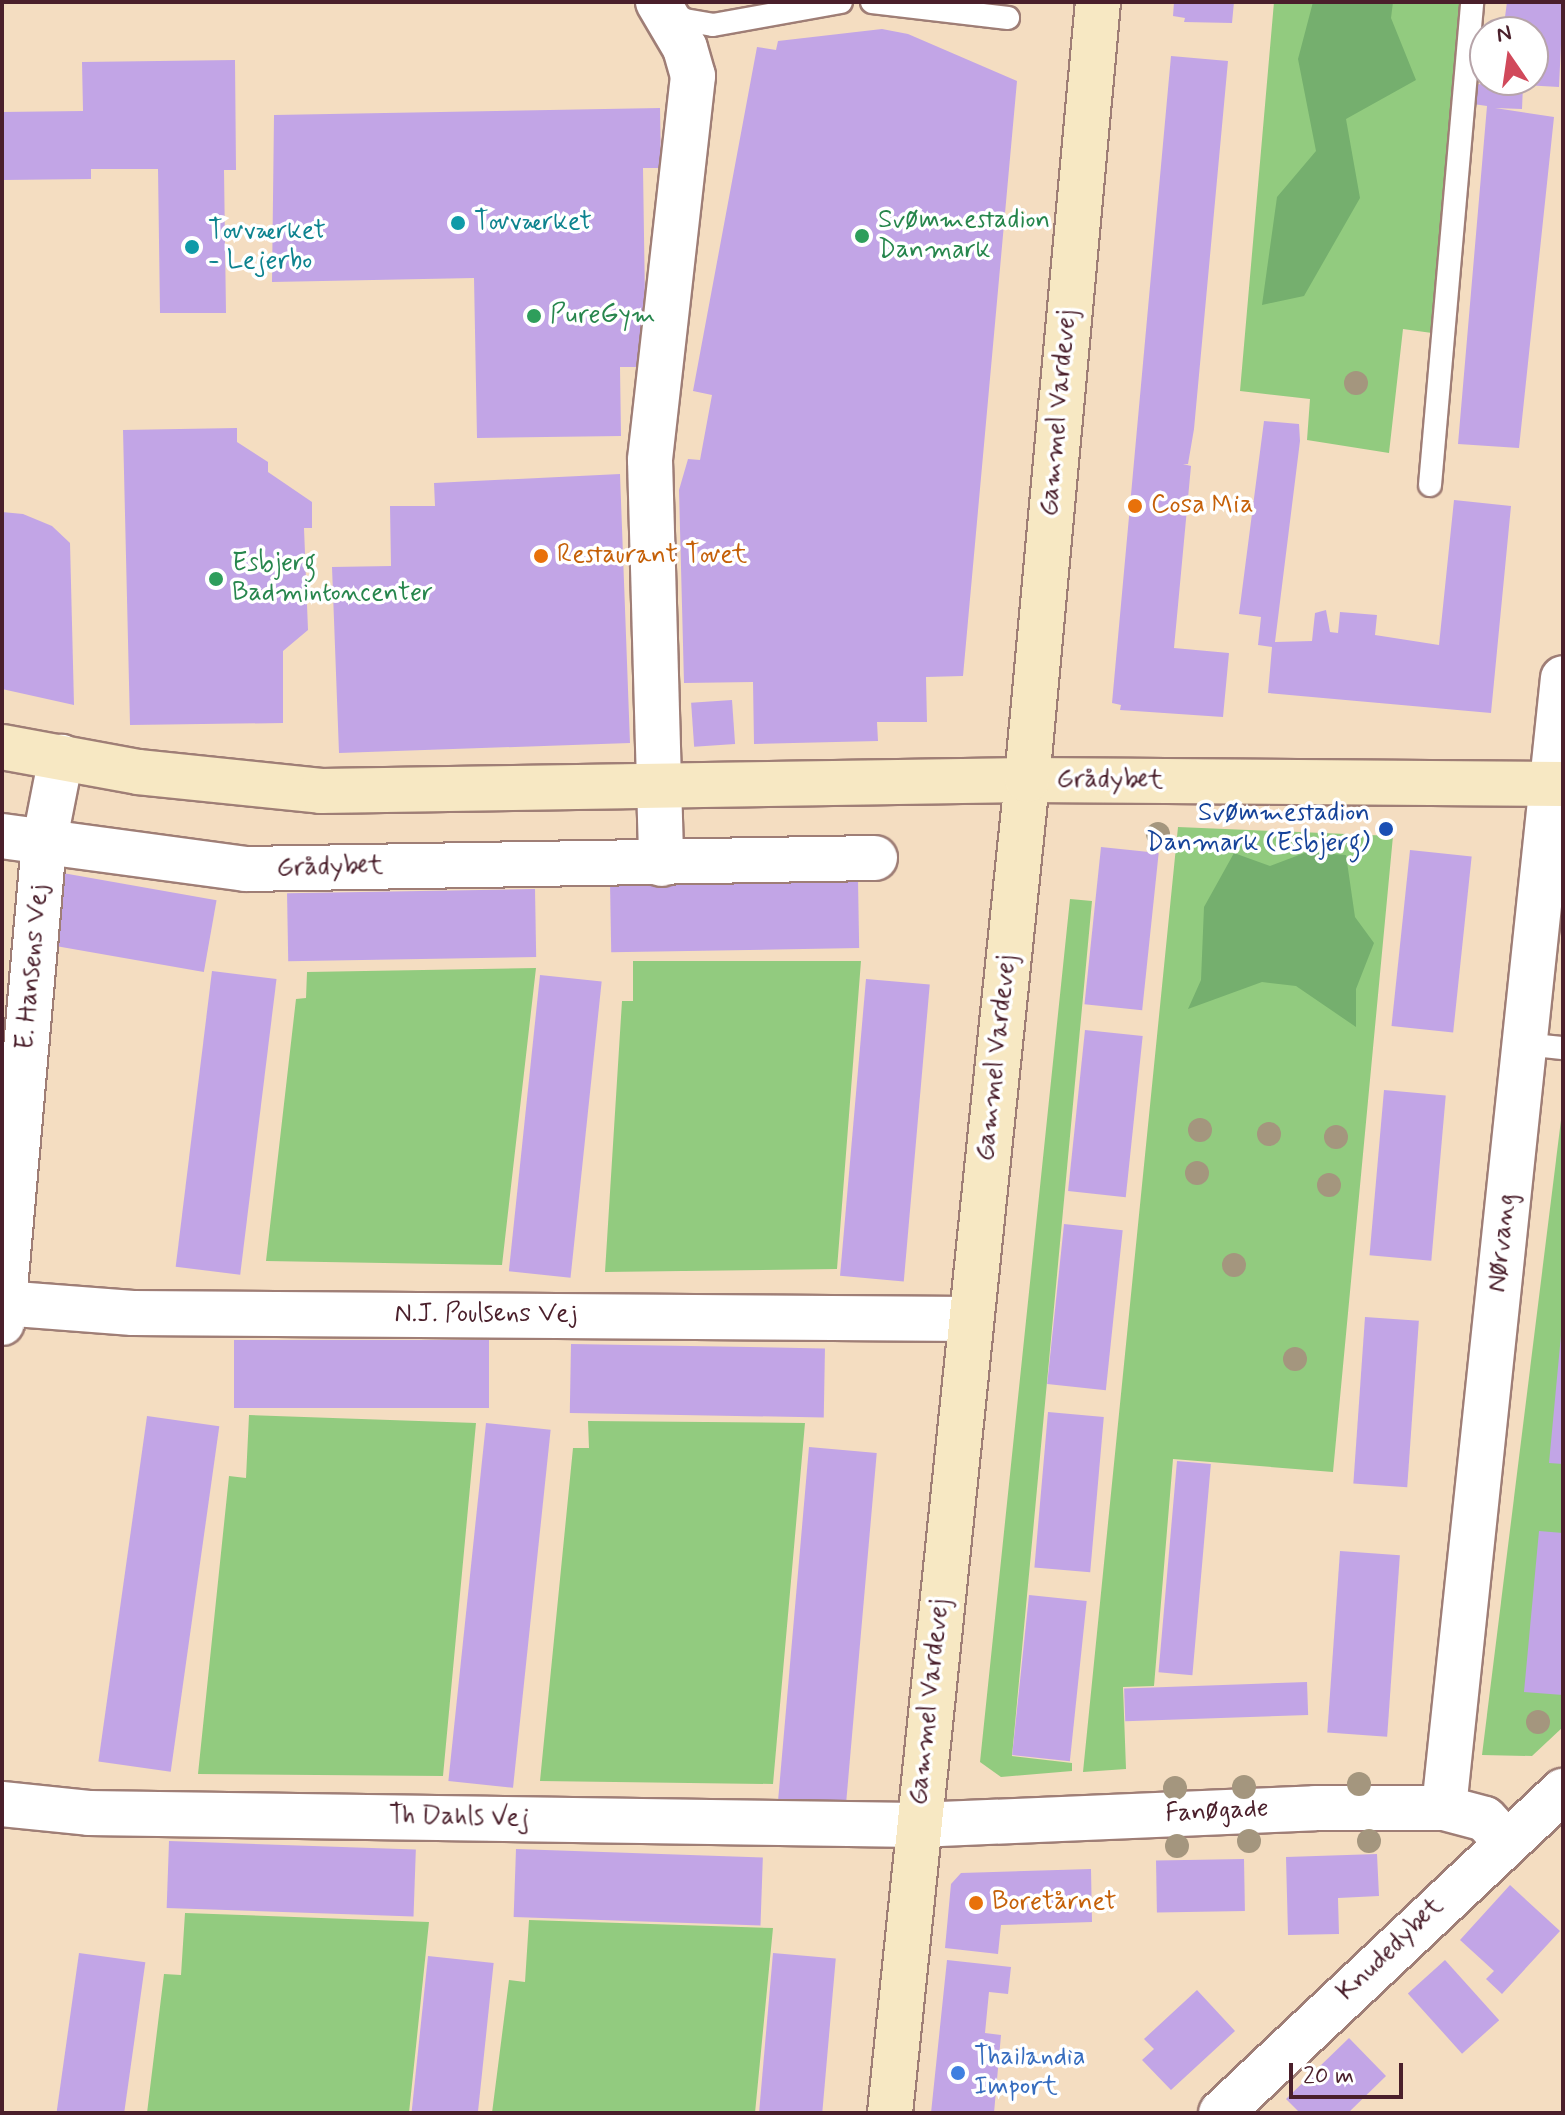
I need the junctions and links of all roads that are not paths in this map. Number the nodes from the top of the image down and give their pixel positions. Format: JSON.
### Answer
{"nodes":[{"id":1,"x":658,"y":2,"type":"edge"},
{"id":2,"x":841,"y":2,"type":"edge"},
{"id":3,"x":872,"y":2,"type":"edge"},
{"id":4,"x":1098,"y":2,"type":"edge"},
{"id":5,"x":1472,"y":2,"type":"edge"},
{"id":6,"x":1008,"y":18,"type":"dead end"},
{"id":7,"x":1430,"y":485,"type":"dead end"},
{"id":8,"x":1563,"y":678,"type":"edge"},
{"id":9,"x":2,"y":747,"type":"edge"},
{"id":10,"x":61,"y":757,"type":"junction"},
{"id":11,"x":1027,"y":780,"type":"junction"},
{"id":12,"x":657,"y":784,"type":"junction"},
{"id":13,"x":1557,"y":784,"type":"edge"},
{"id":14,"x":23,"y":840,"type":"edge"},
{"id":15,"x":875,"y":858,"type":"dead end"},
{"id":16,"x":661,"y":864,"type":"junction"},
{"id":17,"x":1544,"y":1046,"type":"edge"},
{"id":18,"x":3,"y":1309,"type":"edge"},
{"id":19,"x":970,"y":1319,"type":"junction"},
{"id":20,"x":1563,"y":1791,"type":"edge"},
{"id":21,"x":2,"y":1804,"type":"edge"},
{"id":22,"x":1444,"y":1808,"type":"junction"},
{"id":23,"x":917,"y":1825,"type":"junction"},
{"id":24,"x":1505,"y":1841,"type":"junction"},
{"id":25,"x":890,"y":2113,"type":"edge"},
{"id":26,"x":1221,"y":2113,"type":"edge"}],
"edges":[{"from":1,"to":2,"type":"lane"},
{"from":1,"to":12,"type":"street"},
{"from":3,"to":6,"type":"lane"},
{"from":4,"to":11,"type":"street","name":"Gammel Vardevej"},
{"from":5,"to":7,"type":"lane"},
{"from":8,"to":13,"type":"street","name":"Nørvang"},
{"from":9,"to":10,"type":"street","name":"Grådybet"},
{"from":10,"to":12,"type":"street","name":"Grådybet"},
{"from":10,"to":14,"type":"street","name":"E. Hansens Vej"},
{"from":11,"to":12,"type":"street","name":"Grådybet"},
{"from":11,"to":13,"type":"street","name":"Grådybet"},
{"from":11,"to":19,"type":"street","name":"Gammel Vardevej"},
{"from":12,"to":16,"type":"street"},
{"from":13,"to":17,"type":"street","name":"Nørvang"},
{"from":14,"to":16,"type":"street","name":"Grådybet"},
{"from":14,"to":18,"type":"street","name":"E. Hansens Vej"},
{"from":15,"to":16,"type":"street","name":"Grådybet"},
{"from":17,"to":22,"type":"street","name":"Nørvang"},
{"from":18,"to":19,"type":"street","name":"N.J. Poulsens Vej"},
{"from":19,"to":23,"type":"street","name":"Gammel Vardevej"},
{"from":20,"to":24,"type":"street","name":"Knudedybet"},
{"from":21,"to":23,"type":"street","name":"Th Dahls Vej"},
{"from":22,"to":23,"type":"street","name":"Fanøgade"},
{"from":22,"to":24,"type":"street","name":"Fanøgade"},
{"from":23,"to":25,"type":"street","name":"Gammel Vardevej"},
{"from":24,"to":26,"type":"street","name":"Knudedybet"}]}
